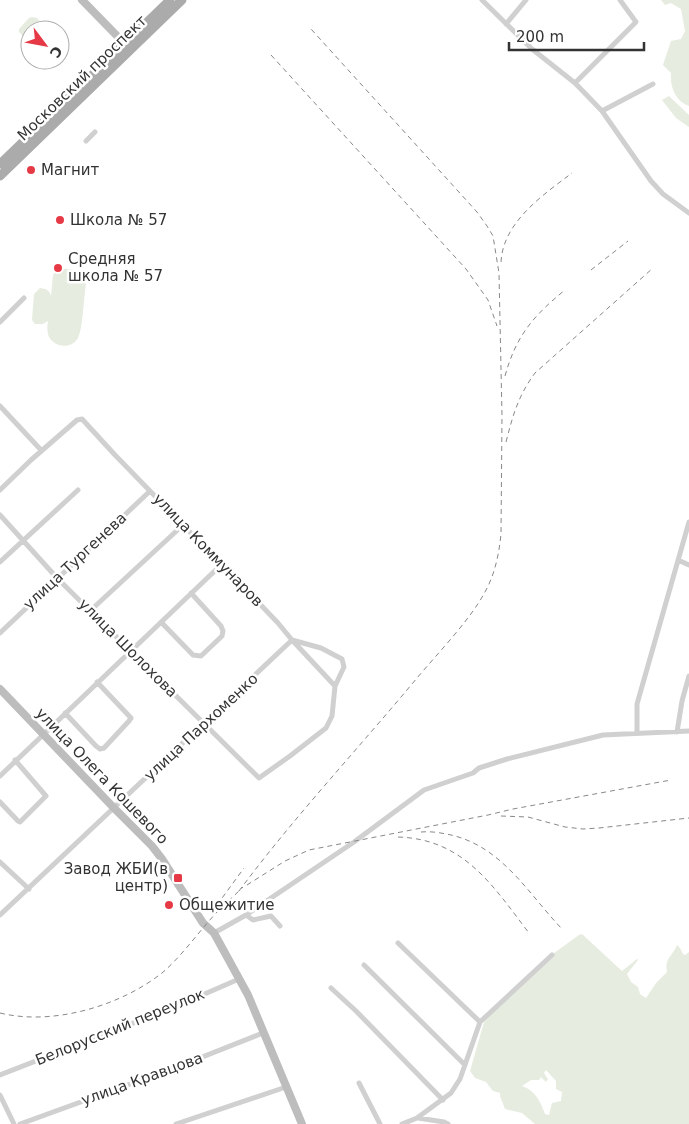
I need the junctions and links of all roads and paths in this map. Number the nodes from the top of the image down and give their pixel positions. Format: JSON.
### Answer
{"nodes":[{"id":1,"x":82,"y":0,"type":"edge"},
{"id":2,"x":170,"y":0,"type":"edge"},
{"id":3,"x":182,"y":0,"type":"edge"},
{"id":4,"x":482,"y":0,"type":"edge"},
{"id":5,"x":526,"y":0,"type":"edge"},
{"id":6,"x":620,"y":0,"type":"edge"},
{"id":7,"x":506,"y":24,"type":"junction"},
{"id":8,"x":125,"y":44,"type":"junction"},
{"id":9,"x":575,"y":84,"type":"junction"},
{"id":10,"x":653,"y":84,"type":"dead end"},
{"id":11,"x":73,"y":100,"type":"junction"},
{"id":12,"x":602,"y":111,"type":"junction"},
{"id":13,"x":95,"y":132,"type":"dead end"},
{"id":14,"x":86,"y":141,"type":"dead end"},
{"id":15,"x":0,"y":164,"type":"edge"},
{"id":16,"x":0,"y":176,"type":"edge"},
{"id":17,"x":689,"y":213,"type":"edge"},
{"id":18,"x":24,"y":298,"type":"dead end"},
{"id":19,"x":0,"y":322,"type":"edge"},
{"id":20,"x":0,"y":406,"type":"edge"},
{"id":21,"x":41,"y":450,"type":"junction"},
{"id":22,"x":0,"y":490,"type":"edge"},
{"id":23,"x":78,"y":490,"type":"dead end"},
{"id":24,"x":150,"y":491,"type":"junction"},
{"id":25,"x":0,"y":515,"type":"edge"},
{"id":26,"x":689,"y":522,"type":"edge"},
{"id":27,"x":184,"y":524,"type":"junction"},
{"id":28,"x":24,"y":541,"type":"junction"},
{"id":29,"x":678,"y":560,"type":"junction"},
{"id":30,"x":0,"y":562,"type":"edge"},
{"id":31,"x":222,"y":564,"type":"junction"},
{"id":32,"x":689,"y":564,"type":"edge"},
{"id":33,"x":57,"y":578,"type":"junction"},
{"id":34,"x":191,"y":594,"type":"junction"},
{"id":35,"x":91,"y":610,"type":"junction"},
{"id":36,"x":161,"y":622,"type":"junction"},
{"id":37,"x":0,"y":633,"type":"edge"},
{"id":38,"x":292,"y":640,"type":"junction"},
{"id":39,"x":131,"y":650,"type":"junction"},
{"id":40,"x":689,"y":676,"type":"edge"},
{"id":41,"x":97,"y":682,"type":"junction"},
{"id":42,"x":336,"y":686,"type":"junction"},
{"id":43,"x":0,"y":688,"type":"edge"},
{"id":44,"x":65,"y":713,"type":"junction"},
{"id":45,"x":204,"y":724,"type":"junction"},
{"id":46,"x":689,"y":731,"type":"edge"},
{"id":47,"x":637,"y":732,"type":"junction"},
{"id":48,"x":678,"y":732,"type":"junction"},
{"id":49,"x":42,"y":734,"type":"junction"},
{"id":50,"x":16,"y":760,"type":"junction"},
{"id":51,"x":0,"y":776,"type":"edge"},
{"id":52,"x":0,"y":802,"type":"edge"},
{"id":53,"x":114,"y":808,"type":"junction"},
{"id":54,"x":0,"y":862,"type":"edge"},
{"id":55,"x":29,"y":889,"type":"junction"},
{"id":56,"x":0,"y":915,"type":"edge"},
{"id":57,"x":246,"y":915,"type":"junction"},
{"id":58,"x":280,"y":926,"type":"dead end"},
{"id":59,"x":214,"y":934,"type":"junction"},
{"id":60,"x":398,"y":943,"type":"dead end"},
{"id":61,"x":552,"y":955,"type":"dead end"},
{"id":62,"x":364,"y":965,"type":"dead end"},
{"id":63,"x":239,"y":979,"type":"junction"},
{"id":64,"x":331,"y":988,"type":"dead end"},
{"id":65,"x":480,"y":1022,"type":"junction"},
{"id":66,"x":263,"y":1033,"type":"junction"},
{"id":67,"x":465,"y":1065,"type":"junction"},
{"id":68,"x":0,"y":1075,"type":"edge"},
{"id":69,"x":359,"y":1083,"type":"dead end"},
{"id":70,"x":286,"y":1087,"type":"junction"},
{"id":71,"x":0,"y":1095,"type":"edge"},
{"id":72,"x":443,"y":1100,"type":"junction"},
{"id":73,"x":417,"y":1118,"type":"junction"},
{"id":74,"x":14,"y":1124,"type":"edge"},
{"id":75,"x":20,"y":1124,"type":"edge"},
{"id":76,"x":176,"y":1124,"type":"edge"},
{"id":77,"x":302,"y":1124,"type":"edge"},
{"id":78,"x":380,"y":1124,"type":"edge"},
{"id":79,"x":402,"y":1124,"type":"edge"},
{"id":80,"x":448,"y":1124,"type":"edge"}],
"edges":[{"from":1,"to":8,"type":"street"},
{"from":2,"to":8,"type":"main road","name":"Московский проспект"},
{"from":3,"to":11,"type":"main road","name":"Московский проспект"},
{"from":4,"to":7,"type":"street"},
{"from":5,"to":7,"type":"street"},
{"from":6,"to":9,"type":"street"},
{"from":7,"to":9,"type":"street"},
{"from":8,"to":11,"type":"main road","name":"Московский проспект"},
{"from":9,"to":12,"type":"street"},
{"from":10,"to":12,"type":"street"},
{"from":11,"to":15,"type":"main road","name":"Московский проспект"},
{"from":11,"to":16,"type":"main road","name":"Московский проспект"},
{"from":12,"to":17,"type":"street"},
{"from":13,"to":14,"type":"street"},
{"from":18,"to":19,"type":"street"},
{"from":20,"to":21,"type":"street"},
{"from":21,"to":22,"type":"street"},
{"from":21,"to":24,"type":"street","name":"улица Коммунаров"},
{"from":23,"to":28,"type":"street"},
{"from":24,"to":27,"type":"street","name":"улица Коммунаров"},
{"from":24,"to":33,"type":"street","name":"улица Тургенева"},
{"from":25,"to":28,"type":"street","name":"улица Шолохова"},
{"from":26,"to":29,"type":"street"},
{"from":27,"to":31,"type":"street","name":"улица Коммунаров"},
{"from":27,"to":35,"type":"street"},
{"from":28,"to":30,"type":"street"},
{"from":28,"to":33,"type":"street","name":"улица Шолохова"},
{"from":29,"to":32,"type":"street"},
{"from":29,"to":47,"type":"street"},
{"from":31,"to":34,"type":"street"},
{"from":31,"to":38,"type":"street","name":"улица Коммунаров"},
{"from":33,"to":35,"type":"street","name":"улица Шолохова"},
{"from":33,"to":37,"type":"street","name":"улица Тургенева"},
{"from":34,"to":36,"type":"street"},
{"from":34,"to":36,"type":"street"},
{"from":35,"to":39,"type":"street","name":"улица Шолохова"},
{"from":36,"to":39,"type":"street"},
{"from":38,"to":42,"type":"street","name":"улица Коммунаров"},
{"from":38,"to":42,"type":"street"},
{"from":38,"to":45,"type":"street","name":"улица Пархоменко"},
{"from":39,"to":41,"type":"street"},
{"from":39,"to":45,"type":"street","name":"улица Шолохова"},
{"from":40,"to":48,"type":"street"},
{"from":41,"to":44,"type":"street"},
{"from":41,"to":44,"type":"street"},
{"from":42,"to":45,"type":"street","name":"улица Шолохова"},
{"from":43,"to":49,"type":"street","name":"улица Олега Кошевого"},
{"from":44,"to":49,"type":"street"},
{"from":45,"to":53,"type":"street","name":"улица Пархоменко"},
{"from":46,"to":48,"type":"street"},
{"from":47,"to":48,"type":"street"},
{"from":47,"to":57,"type":"street"},
{"from":49,"to":50,"type":"street"},
{"from":49,"to":53,"type":"street","name":"улица Олега Кошевого"},
{"from":50,"to":51,"type":"street"},
{"from":50,"to":52,"type":"street"},
{"from":53,"to":55,"type":"street","name":"улица Пархоменко"},
{"from":53,"to":59,"type":"street","name":"улица Олега Кошевого"},
{"from":54,"to":55,"type":"street"},
{"from":55,"to":56,"type":"street","name":"улица Пархоменко"},
{"from":57,"to":58,"type":"street"},
{"from":57,"to":59,"type":"street"},
{"from":59,"to":63,"type":"street","name":"улица Олега Кошевого"},
{"from":60,"to":65,"type":"street"},
{"from":61,"to":65,"type":"street"},
{"from":62,"to":67,"type":"street"},
{"from":63,"to":66,"type":"street","name":"улица Олега Кошевого"},
{"from":63,"to":68,"type":"street","name":"Белорусский переулок"},
{"from":64,"to":72,"type":"street"},
{"from":65,"to":67,"type":"street"},
{"from":66,"to":70,"type":"street","name":"улица Олега Кошевого"},
{"from":66,"to":75,"type":"street","name":"улица Кравцова"},
{"from":67,"to":72,"type":"street"},
{"from":69,"to":78,"type":"street"},
{"from":70,"to":76,"type":"street"},
{"from":70,"to":77,"type":"street","name":"улица Олега Кошевого"},
{"from":71,"to":74,"type":"street"},
{"from":72,"to":73,"type":"street"},
{"from":73,"to":79,"type":"street"},
{"from":73,"to":80,"type":"street"}]}
